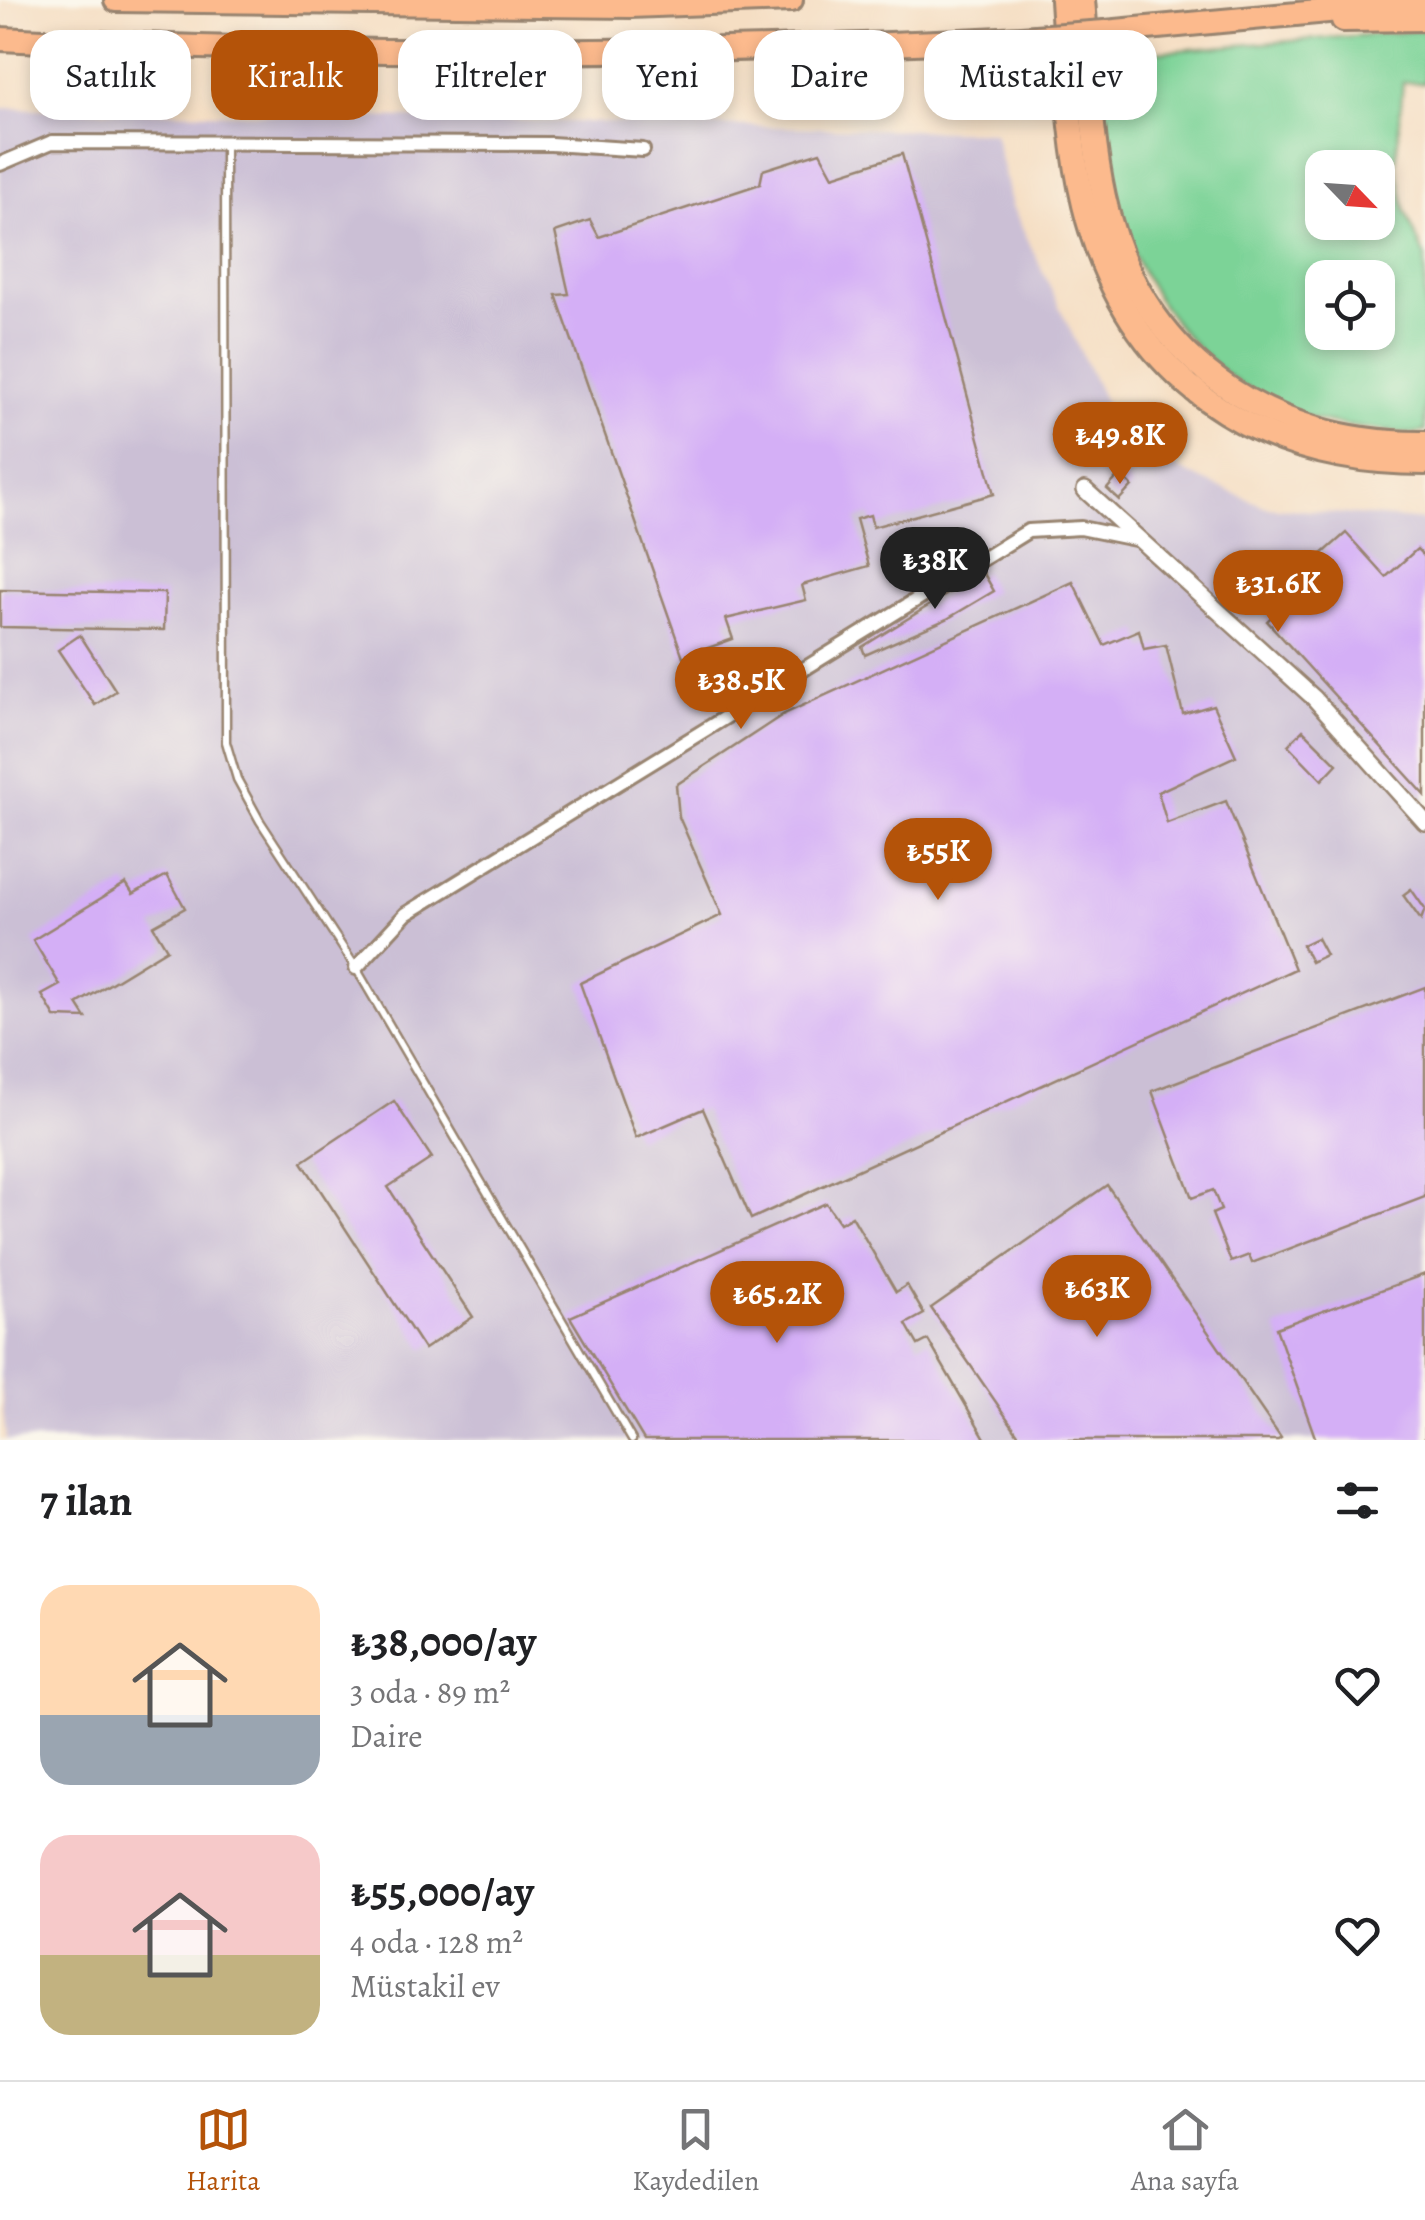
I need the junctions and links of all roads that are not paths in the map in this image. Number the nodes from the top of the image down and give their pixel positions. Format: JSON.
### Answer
{"nodes":[{"id":1,"x":116,"y":0,"type":"edge"},
{"id":2,"x":488,"y":0,"type":"edge"},
{"id":3,"x":790,"y":0,"type":"edge"},
{"id":4,"x":1062,"y":0,"type":"edge"},
{"id":5,"x":1084,"y":0,"type":"edge"},
{"id":6,"x":1425,"y":2,"type":"edge"},
{"id":7,"x":456,"y":3,"type":"junction"},
{"id":8,"x":1280,"y":15,"type":"junction"},
{"id":9,"x":1425,"y":19,"type":"edge"},
{"id":10,"x":0,"y":39,"type":"edge"},
{"id":11,"x":225,"y":142,"type":"junction"},
{"id":12,"x":643,"y":150,"type":"dead end"},
{"id":13,"x":0,"y":164,"type":"edge"},
{"id":14,"x":1425,"y":442,"type":"edge"},
{"id":15,"x":1425,"y":463,"type":"edge"},
{"id":16,"x":1085,"y":490,"type":"dead end"},
{"id":17,"x":1140,"y":540,"type":"junction"},
{"id":18,"x":1425,"y":822,"type":"edge"},
{"id":19,"x":356,"y":968,"type":"junction"},
{"id":20,"x":632,"y":1440,"type":"edge"}],
"edges":[{"from":1,"to":7,"type":"highway"},
{"from":2,"to":7,"type":"highway"},
{"from":3,"to":7,"type":"highway"},
{"from":4,"to":15,"type":"highway"},
{"from":5,"to":14,"type":"highway"},
{"from":6,"to":8,"type":"highway"},
{"from":8,"to":9,"type":"highway"},
{"from":8,"to":10,"type":"highway","bridge":true},
{"from":11,"to":12,"type":"street"},
{"from":11,"to":13,"type":"street"},
{"from":11,"to":19,"type":"lane"},
{"from":16,"to":17,"type":"street"},
{"from":17,"to":18,"type":"street"},
{"from":17,"to":19,"type":"street"},
{"from":19,"to":20,"type":"lane"}]}
